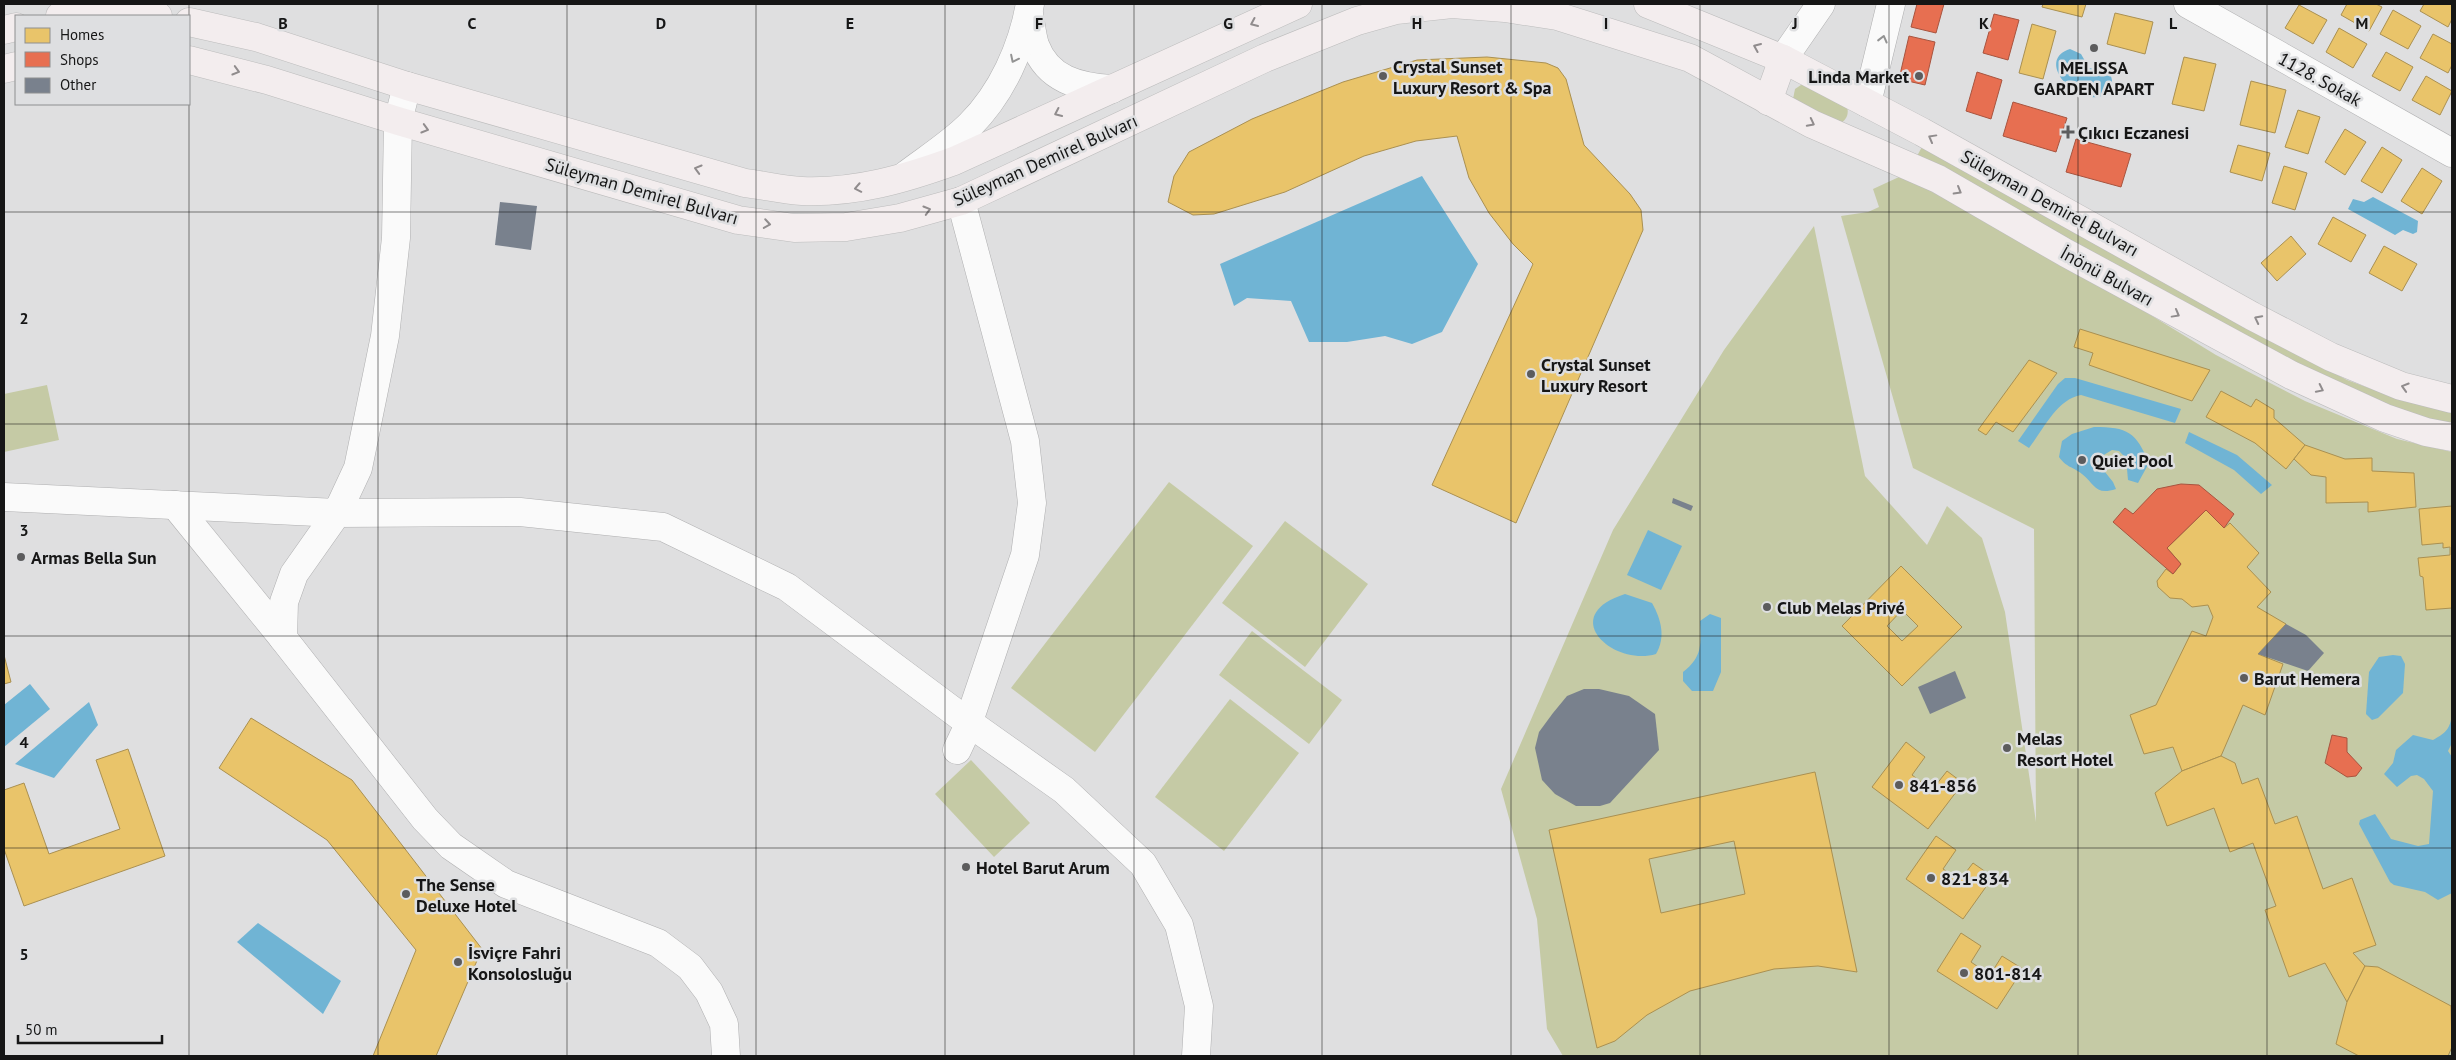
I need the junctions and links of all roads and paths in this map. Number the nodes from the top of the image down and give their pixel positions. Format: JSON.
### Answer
{"nodes":[{"id":1,"x":1298,"y":4,"type":"edge"},
{"id":2,"x":1648,"y":4,"type":"edge"},
{"id":3,"x":1820,"y":4,"type":"edge"},
{"id":4,"x":1891,"y":4,"type":"edge"},
{"id":5,"x":2188,"y":4,"type":"edge"},
{"id":6,"x":1030,"y":8,"type":"edge"},
{"id":7,"x":73,"y":15,"type":"edge"},
{"id":8,"x":146,"y":15,"type":"edge"},
{"id":9,"x":190,"y":22,"type":"edge"},
{"id":10,"x":1783,"y":59,"type":"junction"},
{"id":11,"x":190,"y":60,"type":"edge"},
{"id":12,"x":408,"y":86,"type":"junction"},
{"id":13,"x":1112,"y":89,"type":"junction"},
{"id":14,"x":1768,"y":100,"type":"junction"},
{"id":15,"x":1867,"y":104,"type":"junction"},
{"id":16,"x":398,"y":121,"type":"junction"},
{"id":17,"x":1854,"y":144,"type":"junction"},
{"id":18,"x":2452,"y":153,"type":"edge"},
{"id":19,"x":898,"y":180,"type":"junction"},
{"id":20,"x":961,"y":201,"type":"junction"},
{"id":21,"x":2452,"y":399,"type":"edge"},
{"id":22,"x":2452,"y":437,"type":"edge"},
{"id":23,"x":4,"y":497,"type":"edge"},
{"id":24,"x":175,"y":505,"type":"junction"},
{"id":25,"x":337,"y":513,"type":"junction"},
{"id":26,"x":283,"y":638,"type":"junction"},
{"id":27,"x":968,"y":722,"type":"junction"},
{"id":28,"x":957,"y":750,"type":"dead end"},
{"id":29,"x":726,"y":1056,"type":"edge"},
{"id":30,"x":1196,"y":1056,"type":"edge"}],
"edges":[{"from":1,"to":13,"type":"main road","name":"Süleyman Demirel Bulvarı","one_way":true},
{"from":10,"to":2,"type":"main road","name":"Süleyman Demirel Bulvarı","one_way":true},
{"from":3,"to":10,"type":"street"},
{"from":15,"to":4,"type":"street","one_way":true},
{"from":5,"to":18,"type":"street","name":"1128. Sokak"},
{"from":6,"to":13,"type":"street"},
{"from":6,"to":19,"type":"street","one_way":true},
{"from":7,"to":8,"type":"main road"},
{"from":9,"to":12,"type":"main road","name":"Süleyman Demirel Bulvarı"},
{"from":10,"to":14,"type":"main road"},
{"from":10,"to":15,"type":"main road","name":"Süleyman Demirel Bulvarı"},
{"from":11,"to":16,"type":"main road","name":"Süleyman Demirel Bulvarı","one_way":true},
{"from":12,"to":16,"type":"street"},
{"from":19,"to":12,"type":"main road","name":"Süleyman Demirel Bulvarı","one_way":true},
{"from":13,"to":19,"type":"main road","name":"Süleyman Demirel Bulvarı","one_way":true},
{"from":14,"to":17,"type":"main road","name":"İnönü Bulvarı","one_way":true},
{"from":14,"to":20,"type":"main road","name":"Süleyman Demirel Bulvarı"},
{"from":15,"to":17,"type":"main road"},
{"from":21,"to":15,"type":"main road","name":"Süleyman Demirel Bulvarı","one_way":true},
{"from":16,"to":20,"type":"main road","name":"Süleyman Demirel Bulvarı","one_way":true},
{"from":16,"to":25,"type":"street"},
{"from":17,"to":22,"type":"main road","name":"İnönü Bulvarı","one_way":true},
{"from":20,"to":27,"type":"street"},
{"from":23,"to":24,"type":"street"},
{"from":24,"to":25,"type":"street"},
{"from":24,"to":26,"type":"street"},
{"from":25,"to":26,"type":"street"},
{"from":25,"to":27,"type":"street"},
{"from":26,"to":29,"type":"street"},
{"from":27,"to":28,"type":"street"},
{"from":27,"to":30,"type":"street"}]}
